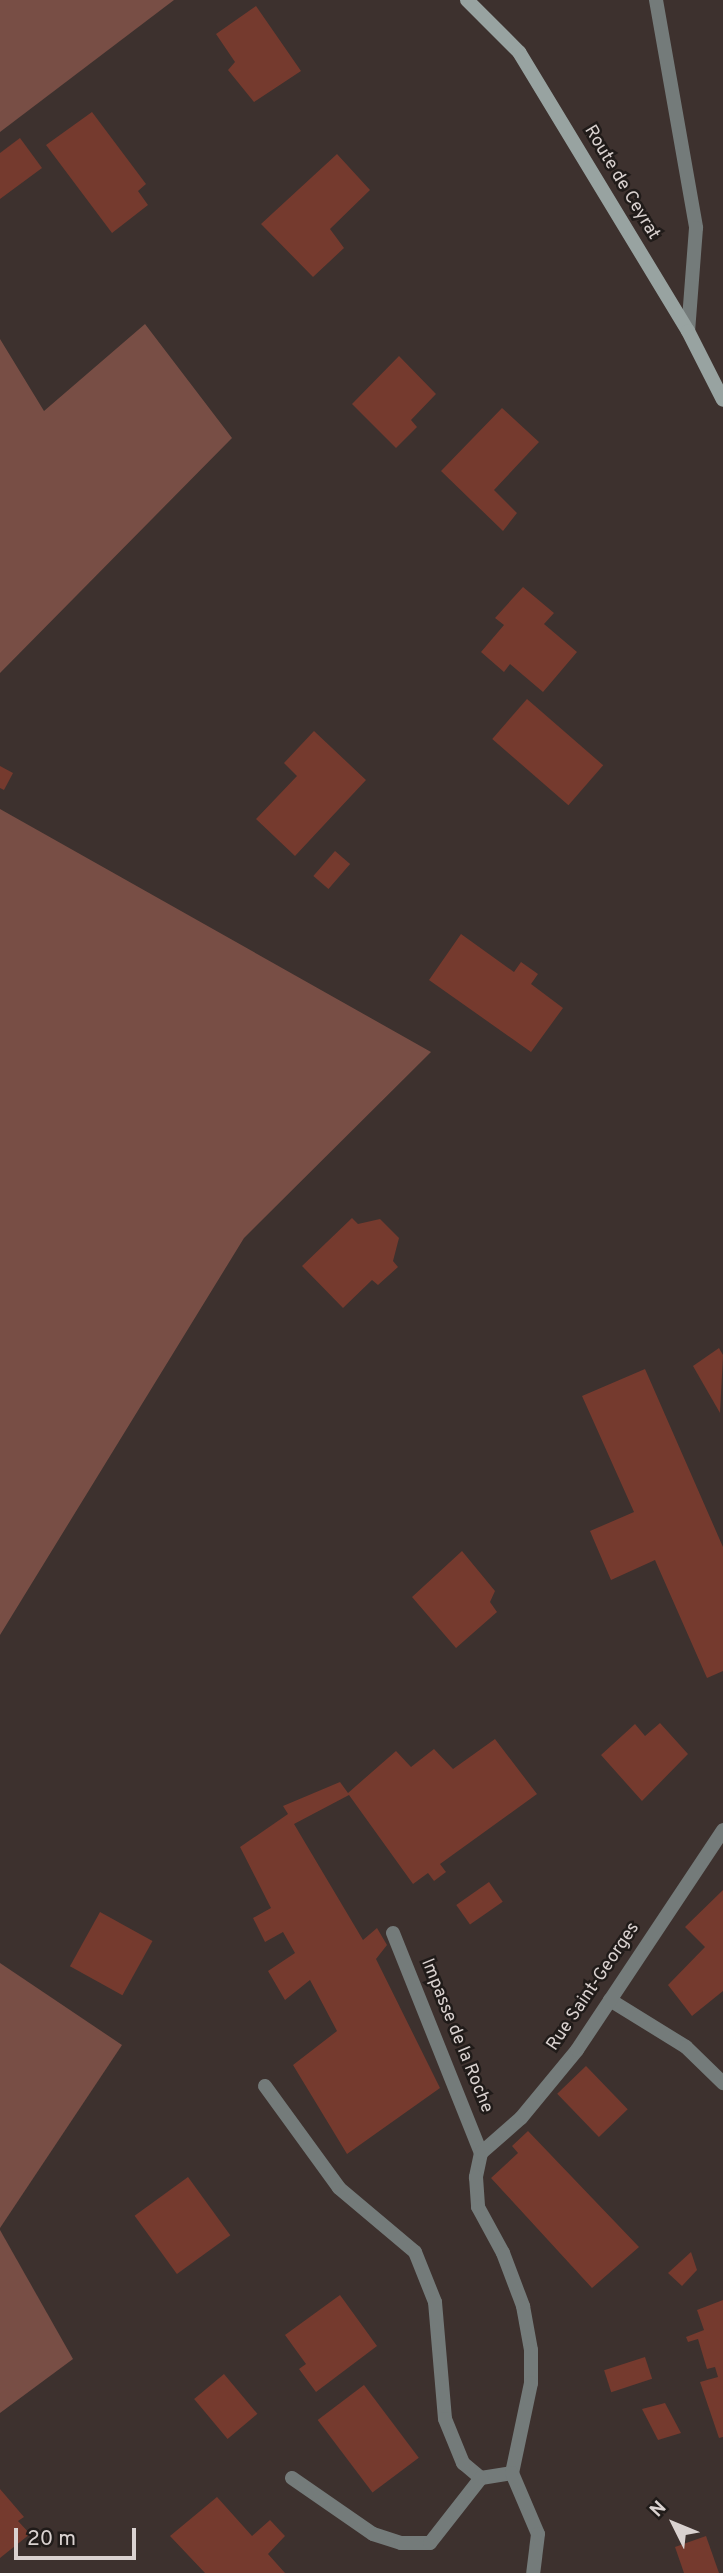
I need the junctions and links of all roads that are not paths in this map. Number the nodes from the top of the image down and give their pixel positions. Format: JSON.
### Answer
{"nodes":[{"id":1,"x":467,"y":0,"type":"edge"},
{"id":2,"x":656,"y":0,"type":"edge"},
{"id":3,"x":688,"y":331,"type":"junction"},
{"id":4,"x":723,"y":400,"type":"edge"},
{"id":5,"x":723,"y":1830,"type":"edge"},
{"id":6,"x":393,"y":1933,"type":"dead end"},
{"id":7,"x":610,"y":2000,"type":"junction"},
{"id":8,"x":723,"y":2082,"type":"edge"},
{"id":9,"x":265,"y":2086,"type":"dead end"},
{"id":10,"x":481,"y":2153,"type":"junction"},
{"id":11,"x":512,"y":2473,"type":"junction"},
{"id":12,"x":292,"y":2478,"type":"dead end"},
{"id":13,"x":481,"y":2479,"type":"junction"},
{"id":14,"x":533,"y":2573,"type":"edge"}],
"edges":[{"from":1,"to":3,"type":"street","name":"Route de Ceyrat"},
{"from":2,"to":3,"type":"street"},
{"from":3,"to":4,"type":"street","name":"Route de Ceyrat"},
{"from":5,"to":7,"type":"street","name":"Rue Saint-Georges"},
{"from":6,"to":10,"type":"street","name":"Impasse de la Roche"},
{"from":7,"to":8,"type":"street"},
{"from":7,"to":10,"type":"street","name":"Rue Saint-Georges"},
{"from":9,"to":13,"type":"street"},
{"from":10,"to":11,"type":"street"},
{"from":11,"to":13,"type":"street"},
{"from":11,"to":14,"type":"street"},
{"from":12,"to":13,"type":"street"}]}
